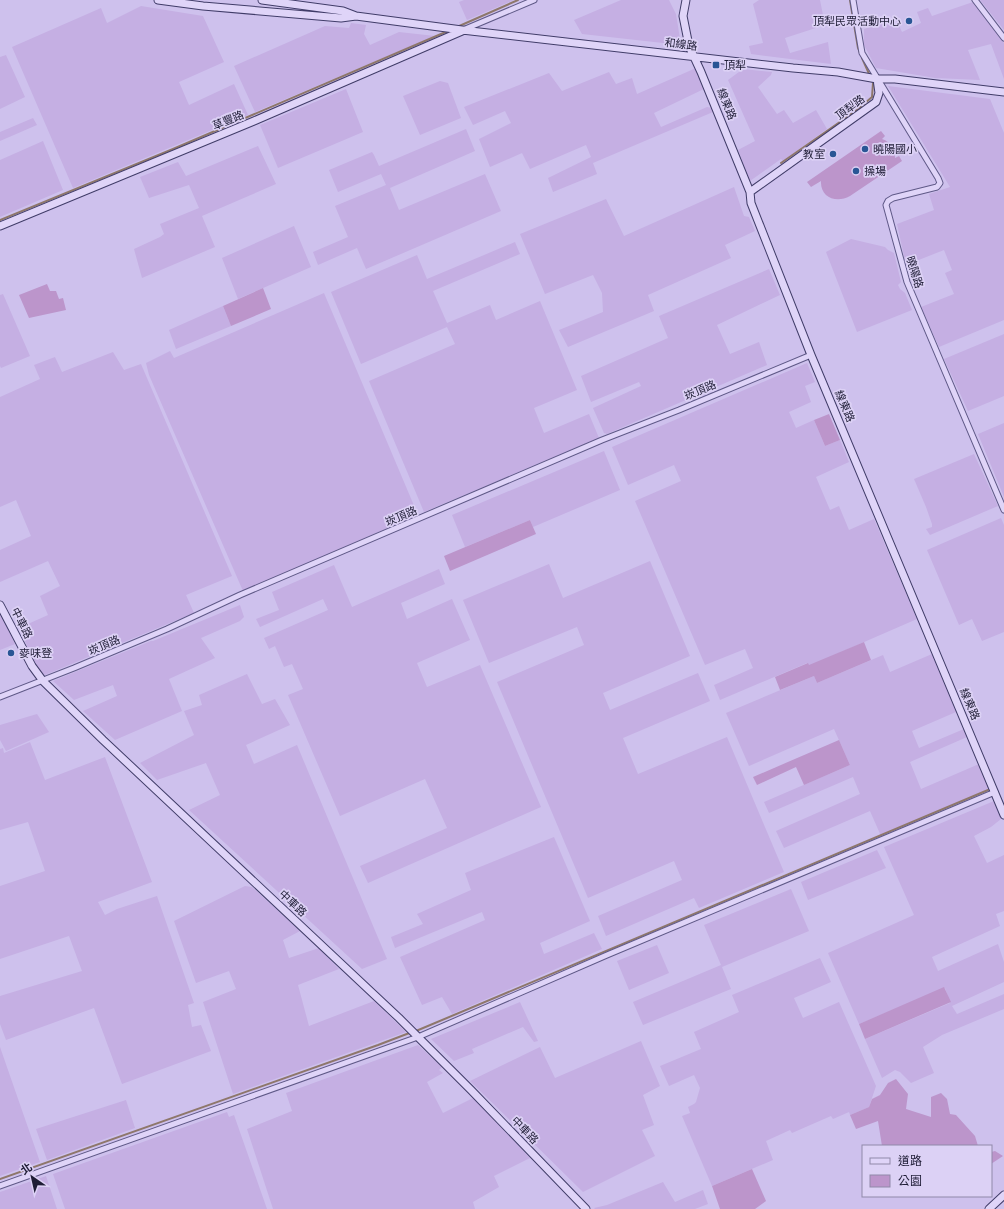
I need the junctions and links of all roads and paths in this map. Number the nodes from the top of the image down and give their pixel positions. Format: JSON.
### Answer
{"nodes":[{"id":1,"x":158,"y":0,"type":"edge"},
{"id":2,"x":262,"y":0,"type":"edge"},
{"id":3,"x":534,"y":0,"type":"edge"},
{"id":4,"x":686,"y":0,"type":"edge"},
{"id":5,"x":853,"y":0,"type":"edge"},
{"id":6,"x":975,"y":0,"type":"edge"},
{"id":7,"x":356,"y":16,"type":"junction"},
{"id":8,"x":462,"y":30,"type":"junction"},
{"id":9,"x":1004,"y":38,"type":"edge"},
{"id":10,"x":694,"y":56,"type":"junction"},
{"id":11,"x":877,"y":79,"type":"junction"},
{"id":12,"x":1004,"y":92,"type":"edge"},
{"id":13,"x":750,"y":192,"type":"junction"},
{"id":14,"x":0,"y":226,"type":"edge"},
{"id":15,"x":811,"y":355,"type":"junction"},
{"id":16,"x":1004,"y":510,"type":"edge"},
{"id":17,"x":0,"y":605,"type":"edge"},
{"id":18,"x":43,"y":681,"type":"junction"},
{"id":19,"x":0,"y":697,"type":"edge"},
{"id":20,"x":995,"y":792,"type":"junction"},
{"id":21,"x":1004,"y":815,"type":"edge"},
{"id":22,"x":418,"y":1037,"type":"junction"},
{"id":23,"x":0,"y":1186,"type":"edge"},
{"id":24,"x":1004,"y":1195,"type":"edge"},
{"id":25,"x":586,"y":1209,"type":"edge"},
{"id":26,"x":989,"y":1209,"type":"edge"}],
"edges":[{"from":1,"to":7,"type":"street","name":"和線路"},
{"from":2,"to":7,"type":"street","name":"和線路"},
{"from":3,"to":8,"type":"street"},
{"from":4,"to":10,"type":"street","name":"線東路"},
{"from":5,"to":11,"type":"street"},
{"from":6,"to":9,"type":"street"},
{"from":7,"to":8,"type":"street","name":"和線路"},
{"from":8,"to":10,"type":"street","name":"和線路"},
{"from":8,"to":14,"type":"street","name":"草豐路"},
{"from":10,"to":11,"type":"street","name":"和線路"},
{"from":10,"to":13,"type":"street","name":"線東路"},
{"from":11,"to":12,"type":"street","name":"和線路"},
{"from":11,"to":13,"type":"street","name":"頂犁路"},
{"from":11,"to":16,"type":"street","name":"曉陽路"},
{"from":13,"to":15,"type":"street","name":"線東路"},
{"from":15,"to":18,"type":"street","name":"崁頂路"},
{"from":15,"to":20,"type":"street","name":"線東路"},
{"from":17,"to":18,"type":"street","name":"中車路"},
{"from":18,"to":19,"type":"street","name":"崁頂路"},
{"from":18,"to":22,"type":"street","name":"中車路"},
{"from":20,"to":21,"type":"street","name":"線東路"},
{"from":20,"to":22,"type":"street"},
{"from":22,"to":23,"type":"street"},
{"from":22,"to":25,"type":"street","name":"中車路"},
{"from":24,"to":26,"type":"street"}]}
